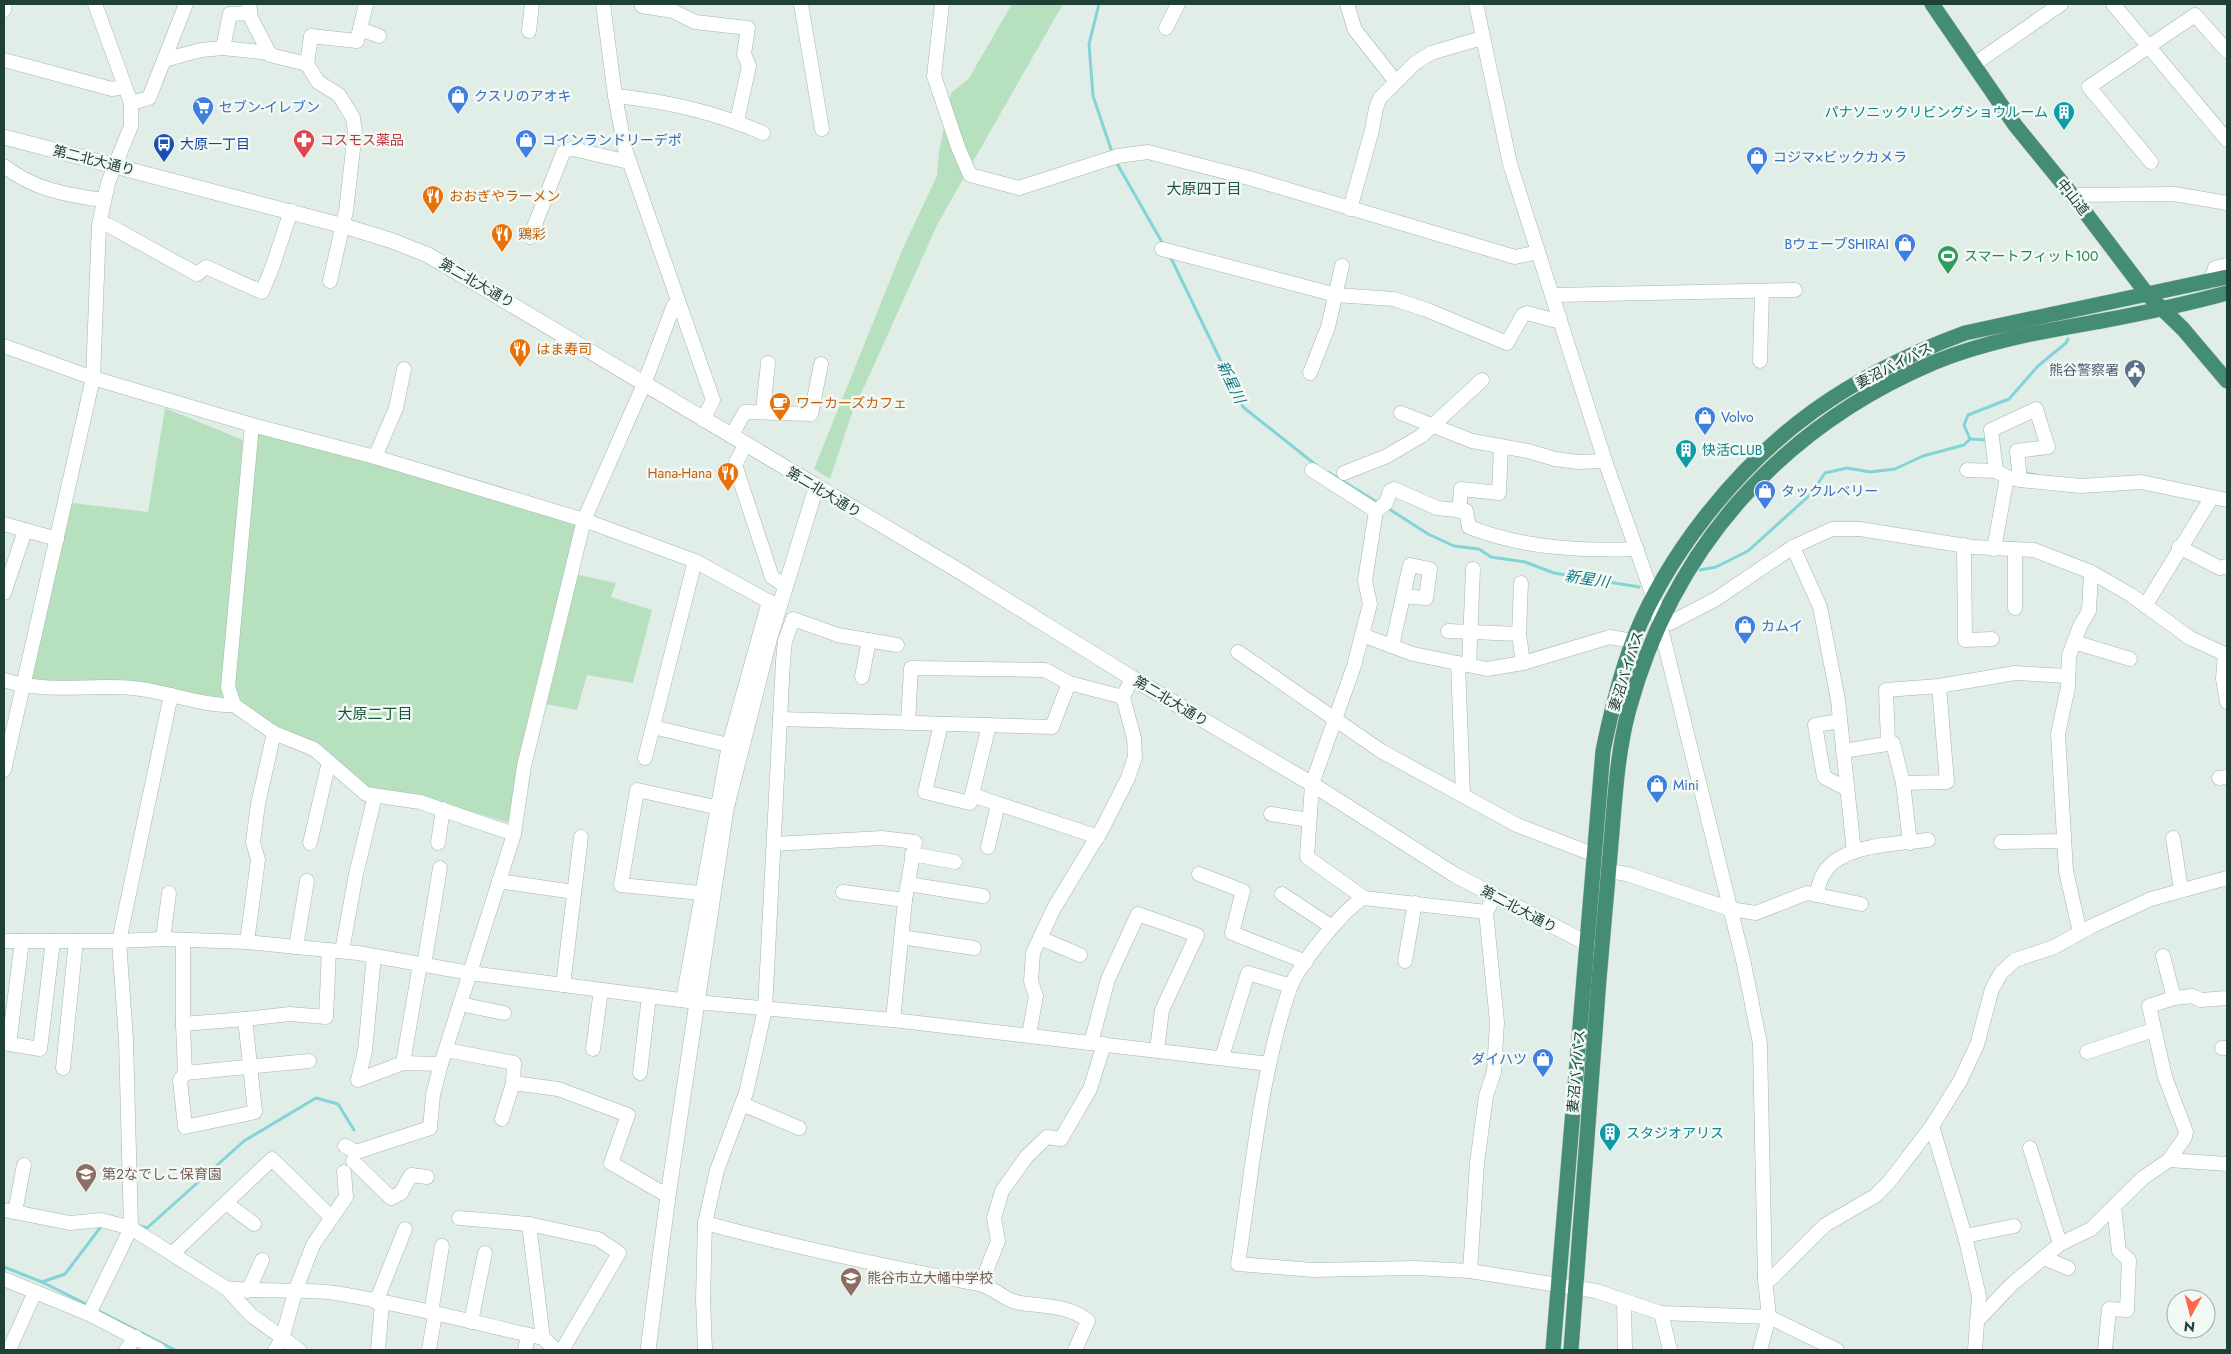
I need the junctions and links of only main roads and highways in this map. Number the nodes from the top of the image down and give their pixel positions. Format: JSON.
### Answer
{"nodes":[{"id":1,"x":1932,"y":4,"type":"edge"},
{"id":2,"x":2227,"y":277,"type":"edge"},
{"id":3,"x":2227,"y":293,"type":"edge"},
{"id":4,"x":2147,"y":294,"type":"junction"},
{"id":5,"x":2161,"y":308,"type":"junction"},
{"id":6,"x":2227,"y":381,"type":"edge"},
{"id":7,"x":1553,"y":1350,"type":"edge"},
{"id":8,"x":1571,"y":1350,"type":"edge"}],
"edges":[{"from":1,"to":4,"type":"highway","name":"中山道"},
{"from":2,"to":4,"type":"highway","name":"妻沼バイパス"},
{"from":3,"to":5,"type":"highway","name":"妻沼バイパス"},
{"from":4,"to":5,"type":"highway","name":"中山道"},
{"from":4,"to":7,"type":"highway","name":"妻沼バイパス"},
{"from":5,"to":6,"type":"highway","name":"中山道"},
{"from":5,"to":8,"type":"highway","name":"妻沼バイパス"}]}
